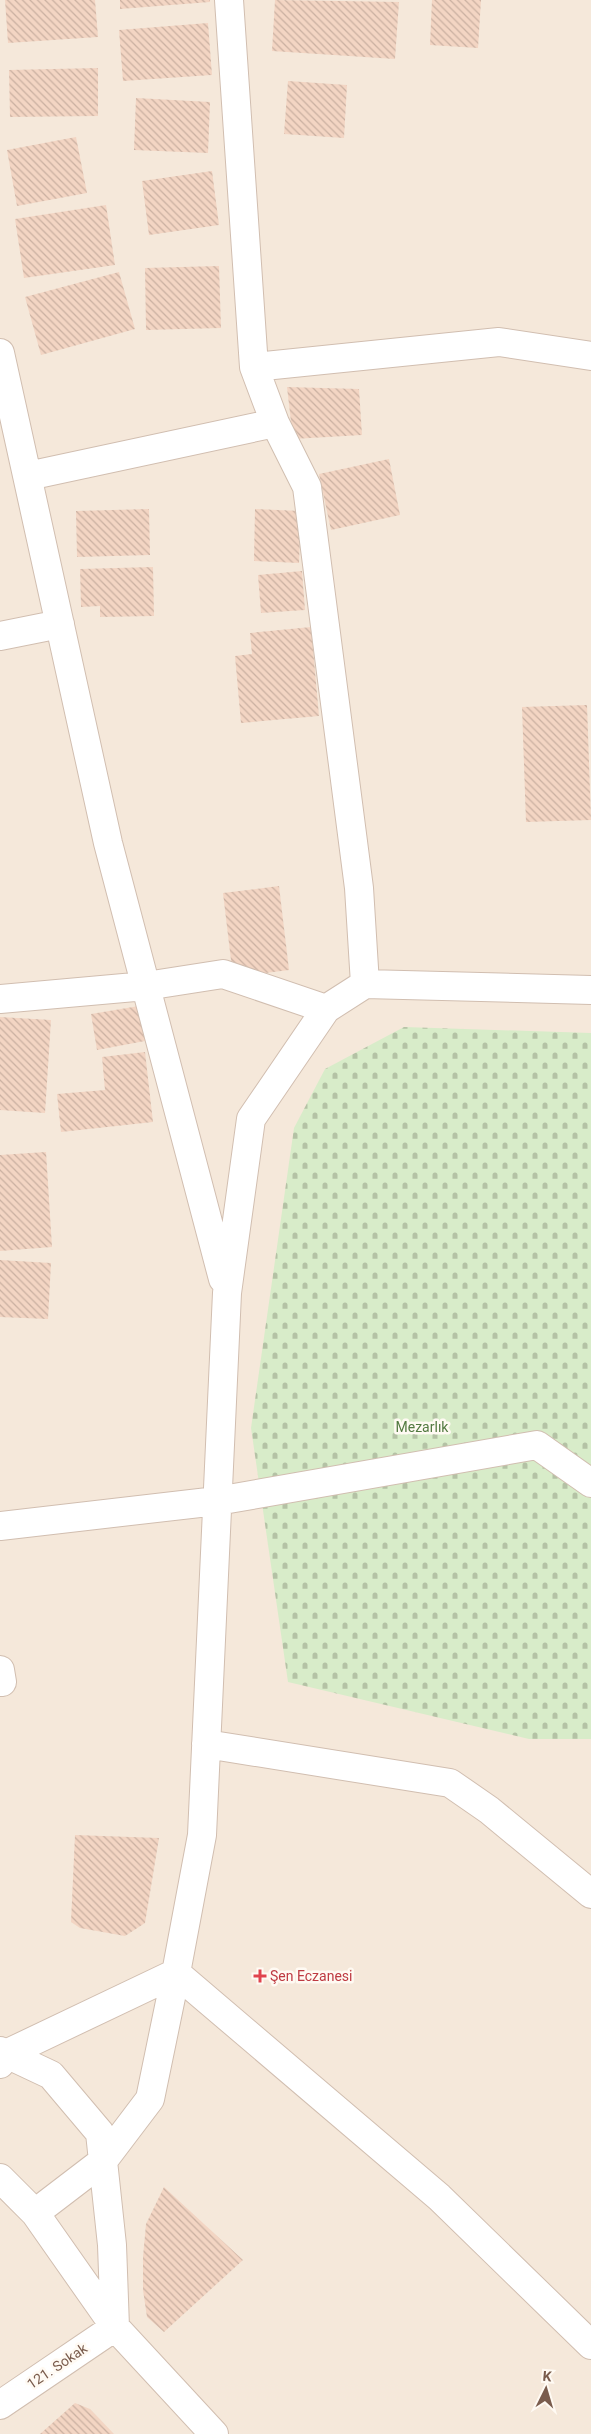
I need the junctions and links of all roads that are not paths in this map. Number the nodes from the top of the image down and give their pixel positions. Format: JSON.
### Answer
{"nodes":[{"id":1,"x":229,"y":0,"type":"edge"},
{"id":2,"x":0,"y":352,"type":"edge"},
{"id":3,"x":591,"y":356,"type":"edge"},
{"id":4,"x":254,"y":367,"type":"junction"},
{"id":5,"x":275,"y":423,"type":"junction"},
{"id":6,"x":28,"y":476,"type":"junction"},
{"id":7,"x":60,"y":624,"type":"junction"},
{"id":8,"x":0,"y":636,"type":"edge"},
{"id":9,"x":365,"y":984,"type":"junction"},
{"id":10,"x":146,"y":986,"type":"junction"},
{"id":11,"x":591,"y":990,"type":"edge"},
{"id":12,"x":0,"y":999,"type":"edge"},
{"id":13,"x":326,"y":1009,"type":"junction"},
{"id":14,"x":227,"y":1293,"type":"junction"},
{"id":15,"x":591,"y":1483,"type":"edge"},
{"id":16,"x":217,"y":1501,"type":"junction"},
{"id":17,"x":0,"y":1526,"type":"edge"},
{"id":18,"x":0,"y":1670,"type":"edge"},
{"id":19,"x":0,"y":1682,"type":"edge"},
{"id":20,"x":206,"y":1744,"type":"junction"},
{"id":21,"x":591,"y":1894,"type":"edge"},
{"id":22,"x":176,"y":1973,"type":"junction"},
{"id":23,"x":3,"y":2056,"type":"edge"},
{"id":24,"x":103,"y":2161,"type":"junction"},
{"id":25,"x":0,"y":2178,"type":"edge"},
{"id":26,"x":35,"y":2213,"type":"junction"},
{"id":27,"x":115,"y":2328,"type":"junction"},
{"id":28,"x":591,"y":2345,"type":"edge"},
{"id":29,"x":0,"y":2405,"type":"edge"},
{"id":30,"x":214,"y":2434,"type":"edge"}],
"edges":[{"from":1,"to":4,"type":"street"},
{"from":2,"to":6,"type":"street"},
{"from":3,"to":4,"type":"street"},
{"from":4,"to":5,"type":"street"},
{"from":5,"to":6,"type":"street"},
{"from":5,"to":9,"type":"street"},
{"from":6,"to":7,"type":"street"},
{"from":7,"to":8,"type":"street"},
{"from":7,"to":10,"type":"street"},
{"from":9,"to":11,"type":"street"},
{"from":9,"to":13,"type":"street"},
{"from":10,"to":12,"type":"street"},
{"from":10,"to":13,"type":"street"},
{"from":10,"to":14,"type":"street"},
{"from":13,"to":14,"type":"street"},
{"from":14,"to":16,"type":"street"},
{"from":15,"to":16,"type":"street"},
{"from":16,"to":17,"type":"street"},
{"from":16,"to":20,"type":"street"},
{"from":18,"to":19,"type":"street"},
{"from":20,"to":21,"type":"street"},
{"from":20,"to":22,"type":"street"},
{"from":22,"to":23,"type":"street"},
{"from":22,"to":24,"type":"street"},
{"from":22,"to":28,"type":"street"},
{"from":23,"to":24,"type":"street"},
{"from":24,"to":26,"type":"street"},
{"from":24,"to":27,"type":"street"},
{"from":25,"to":26,"type":"street"},
{"from":26,"to":27,"type":"street"},
{"from":27,"to":29,"type":"street","name":"121. Sokak"},
{"from":27,"to":30,"type":"street"}]}
